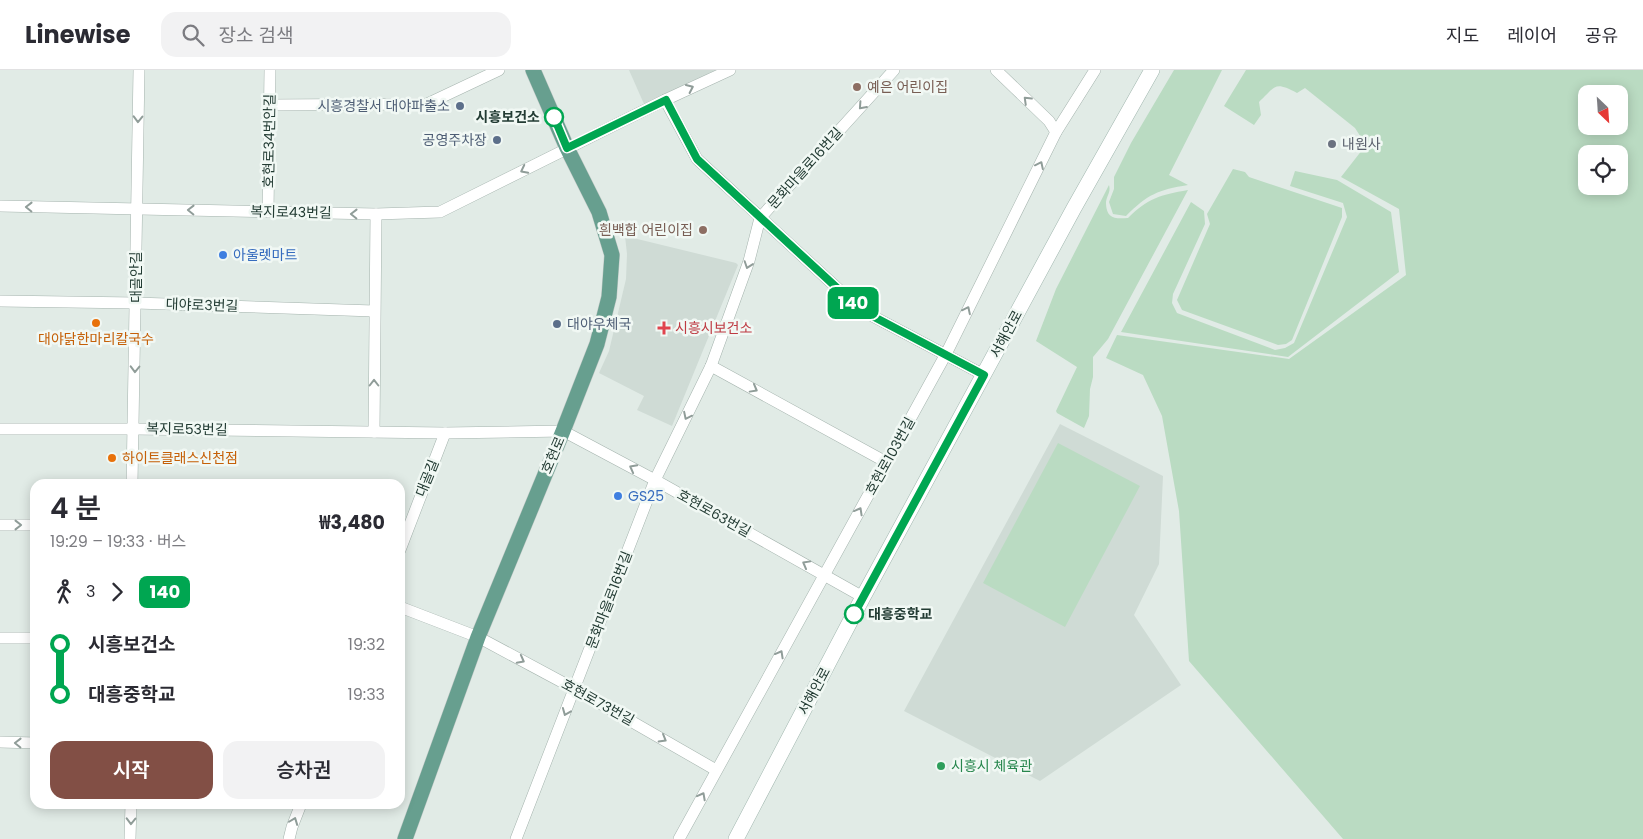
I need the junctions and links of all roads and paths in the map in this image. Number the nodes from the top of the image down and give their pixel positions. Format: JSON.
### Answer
{"nodes":[{"id":1,"x":139,"y":70,"type":"edge"},
{"id":2,"x":270,"y":70,"type":"edge"},
{"id":3,"x":499,"y":70,"type":"edge"},
{"id":4,"x":533,"y":70,"type":"edge"},
{"id":5,"x":730,"y":70,"type":"edge"},
{"id":6,"x":894,"y":70,"type":"edge"},
{"id":7,"x":996,"y":70,"type":"edge"},
{"id":8,"x":1095,"y":70,"type":"edge"},
{"id":9,"x":1152,"y":70,"type":"edge"},
{"id":10,"x":666,"y":100,"type":"junction"},
{"id":11,"x":270,"y":106,"type":"junction"},
{"id":12,"x":1056,"y":132,"type":"junction"},
{"id":13,"x":567,"y":148,"type":"junction"},
{"id":14,"x":0,"y":206,"type":"edge"},
{"id":15,"x":136,"y":209,"type":"junction"},
{"id":16,"x":268,"y":212,"type":"junction"},
{"id":17,"x":376,"y":214,"type":"junction"},
{"id":18,"x":760,"y":218,"type":"junction"},
{"id":19,"x":0,"y":301,"type":"edge"},
{"id":20,"x":136,"y":303,"type":"junction"},
{"id":21,"x":374,"y":311,"type":"junction"},
{"id":22,"x":946,"y":354,"type":"junction"},
{"id":23,"x":712,"y":366,"type":"junction"},
{"id":24,"x":984,"y":375,"type":"junction"},
{"id":25,"x":0,"y":429,"type":"edge"},
{"id":26,"x":134,"y":429,"type":"junction"},
{"id":27,"x":563,"y":431,"type":"junction"},
{"id":28,"x":374,"y":432,"type":"junction"},
{"id":29,"x":445,"y":433,"type":"junction"},
{"id":30,"x":886,"y":462,"type":"junction"},
{"id":31,"x":132,"y":479,"type":"edge"},
{"id":32,"x":655,"y":480,"type":"junction"},
{"id":33,"x":0,"y":525,"type":"edge"},
{"id":34,"x":30,"y":525,"type":"edge"},
{"id":35,"x":405,"y":525,"type":"edge"},
{"id":36,"x":824,"y":574,"type":"junction"},
{"id":37,"x":863,"y":597,"type":"junction"},
{"id":38,"x":405,"y":609,"type":"edge"},
{"id":39,"x":478,"y":637,"type":"junction"},
{"id":40,"x":0,"y":638,"type":"edge"},
{"id":41,"x":30,"y":638,"type":"edge"},
{"id":42,"x":575,"y":689,"type":"junction"},
{"id":43,"x":0,"y":742,"type":"edge"},
{"id":44,"x":30,"y":743,"type":"edge"},
{"id":45,"x":716,"y":770,"type":"junction"},
{"id":46,"x":131,"y":809,"type":"edge"},
{"id":47,"x":300,"y":809,"type":"edge"},
{"id":48,"x":130,"y":839,"type":"edge"},
{"id":49,"x":289,"y":839,"type":"edge"},
{"id":50,"x":405,"y":839,"type":"edge"},
{"id":51,"x":516,"y":839,"type":"edge"},
{"id":52,"x":679,"y":839,"type":"edge"},
{"id":53,"x":736,"y":839,"type":"edge"}],
"edges":[{"from":1,"to":15,"type":"street","name":"대골안길","one_way":true},
{"from":2,"to":11,"type":"street","name":"호현로34번안길"},
{"from":3,"to":11,"type":"street"},
{"from":4,"to":13,"type":"main road","name":"호현로"},
{"from":10,"to":5,"type":"street","name":"복지로43번길","one_way":true},
{"from":6,"to":18,"type":"street","name":"문화마을로16번길","one_way":true},
{"from":12,"to":7,"type":"street","one_way":true},
{"from":8,"to":12,"type":"street","name":"호현로103번길"},
{"from":9,"to":24,"type":"main road","name":"서해안로"},
{"from":10,"to":13,"type":"street","name":"복지로43번길"},
{"from":10,"to":18,"type":"street"},
{"from":11,"to":16,"type":"street","name":"호현로34번안길"},
{"from":22,"to":12,"type":"street","name":"호현로103번길","one_way":true},
{"from":13,"to":17,"type":"street","name":"복지로43번길","one_way":true},
{"from":13,"to":27,"type":"main road","name":"호현로"},
{"from":15,"to":14,"type":"street","name":"복지로43번길","one_way":true},
{"from":16,"to":15,"type":"street","name":"복지로43번길","one_way":true},
{"from":15,"to":20,"type":"street","name":"대골안길"},
{"from":17,"to":16,"type":"street","name":"복지로43번길","one_way":true},
{"from":17,"to":21,"type":"street"},
{"from":18,"to":22,"type":"street"},
{"from":18,"to":23,"type":"street","name":"문화마을로16번길","one_way":true},
{"from":19,"to":20,"type":"street","name":"대야로3번길"},
{"from":20,"to":21,"type":"street","name":"대야로3번길"},
{"from":20,"to":26,"type":"street","name":"대골안길","one_way":true},
{"from":28,"to":21,"type":"street","one_way":true},
{"from":22,"to":24,"type":"street"},
{"from":22,"to":30,"type":"street","name":"호현로103번길"},
{"from":23,"to":30,"type":"street","one_way":true},
{"from":23,"to":32,"type":"street","name":"문화마을로16번길","one_way":true},
{"from":24,"to":37,"type":"main road","name":"서해안로"},
{"from":25,"to":26,"type":"street","name":"복지로53번길"},
{"from":26,"to":28,"type":"street","name":"복지로53번길"},
{"from":26,"to":31,"type":"street","name":"대골안길"},
{"from":27,"to":29,"type":"street","name":"복지로53번길"},
{"from":32,"to":27,"type":"street","name":"호현로63번길","one_way":true},
{"from":27,"to":39,"type":"main road","name":"호현로"},
{"from":28,"to":29,"type":"street","name":"복지로53번길"},
{"from":29,"to":35,"type":"street","name":"대골길"},
{"from":36,"to":30,"type":"street","name":"호현로103번길","one_way":true},
{"from":36,"to":32,"type":"street","name":"호현로63번길","one_way":true},
{"from":32,"to":42,"type":"street","name":"문화마을로16번길"},
{"from":33,"to":34,"type":"street","one_way":true},
{"from":36,"to":37,"type":"street","name":"호현로63번길"},
{"from":45,"to":36,"type":"street","name":"호현로103번길","one_way":true},
{"from":37,"to":53,"type":"main road","name":"서해안로"},
{"from":38,"to":39,"type":"street","name":"호현로73번길"},
{"from":39,"to":42,"type":"street","name":"호현로73번길","one_way":true},
{"from":39,"to":50,"type":"main road","name":"호현로"},
{"from":40,"to":41,"type":"street"},
{"from":42,"to":45,"type":"street","name":"호현로73번길","one_way":true},
{"from":42,"to":51,"type":"street","name":"문화마을로16번길","one_way":true},
{"from":44,"to":43,"type":"street","one_way":true},
{"from":52,"to":45,"type":"street","name":"호현로103번길","one_way":true},
{"from":46,"to":48,"type":"street","one_way":true},
{"from":49,"to":47,"type":"street","one_way":true}]}
